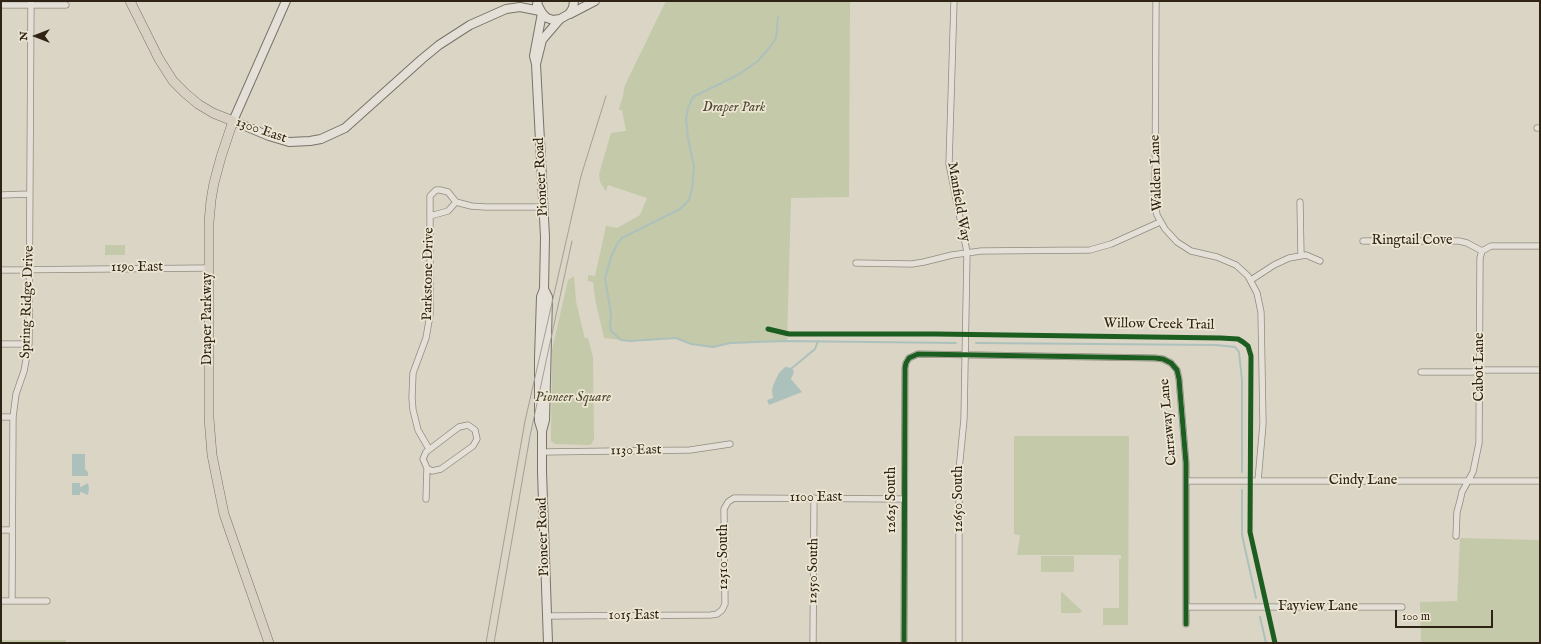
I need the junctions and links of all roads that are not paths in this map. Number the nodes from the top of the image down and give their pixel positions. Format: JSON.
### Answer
{"nodes":[{"id":1,"x":130,"y":1,"type":"edge"},
{"id":2,"x":286,"y":1,"type":"edge"},
{"id":3,"x":516,"y":1,"type":"edge"},
{"id":4,"x":538,"y":1,"type":"edge"},
{"id":5,"x":574,"y":1,"type":"edge"},
{"id":6,"x":595,"y":1,"type":"edge"},
{"id":7,"x":954,"y":1,"type":"edge"},
{"id":8,"x":1156,"y":1,"type":"edge"},
{"id":9,"x":31,"y":3,"type":"edge"},
{"id":10,"x":1,"y":5,"type":"edge"},
{"id":11,"x":66,"y":5,"type":"dead end"},
{"id":12,"x":506,"y":9,"type":"junction"},
{"id":13,"x":541,"y":12,"type":"junction"},
{"id":14,"x":569,"y":14,"type":"junction"},
{"id":15,"x":560,"y":19,"type":"junction"},
{"id":16,"x":536,"y":64,"type":"junction"},
{"id":17,"x":233,"y":121,"type":"junction"},
{"id":18,"x":30,"y":194,"type":"junction"},
{"id":19,"x":1,"y":195,"type":"edge"},
{"id":20,"x":456,"y":202,"type":"junction"},
{"id":21,"x":1300,"y":202,"type":"dead end"},
{"id":22,"x":544,"y":208,"type":"junction"},
{"id":23,"x":430,"y":216,"type":"junction"},
{"id":24,"x":1160,"y":222,"type":"junction"},
{"id":25,"x":1364,"y":241,"type":"dead end"},
{"id":26,"x":1540,"y":246,"type":"edge"},
{"id":27,"x":1482,"y":251,"type":"junction"},
{"id":28,"x":967,"y":252,"type":"junction"},
{"id":29,"x":1301,"y":255,"type":"junction"},
{"id":30,"x":1320,"y":262,"type":"dead end"},
{"id":31,"x":856,"y":263,"type":"dead end"},
{"id":32,"x":208,"y":268,"type":"junction"},
{"id":33,"x":29,"y":269,"type":"junction"},
{"id":34,"x":1,"y":270,"type":"edge"},
{"id":35,"x":1251,"y":280,"type":"junction"},
{"id":36,"x":1,"y":344,"type":"edge"},
{"id":37,"x":29,"y":344,"type":"junction"},
{"id":38,"x":966,"y":356,"type":"junction"},
{"id":39,"x":909,"y":358,"type":"joint"},
{"id":40,"x":1480,"y":370,"type":"junction"},
{"id":41,"x":1540,"y":370,"type":"edge"},
{"id":42,"x":1421,"y":372,"type":"dead end"},
{"id":43,"x":1,"y":417,"type":"edge"},
{"id":44,"x":13,"y":417,"type":"junction"},
{"id":45,"x":730,"y":444,"type":"dead end"},
{"id":46,"x":429,"y":449,"type":"junction"},
{"id":47,"x":542,"y":452,"type":"junction"},
{"id":48,"x":426,"y":468,"type":"junction"},
{"id":49,"x":1186,"y":481,"type":"junction"},
{"id":50,"x":1258,"y":481,"type":"junction"},
{"id":51,"x":1468,"y":481,"type":"junction"},
{"id":52,"x":1540,"y":482,"type":"edge"},
{"id":53,"x":814,"y":498,"type":"junction"},
{"id":54,"x":426,"y":499,"type":"dead end"},
{"id":55,"x":904,"y":499,"type":"junction"},
{"id":56,"x":728,"y":502,"type":"joint"},
{"id":57,"x":1,"y":530,"type":"edge"},
{"id":58,"x":12,"y":530,"type":"junction"},
{"id":59,"x":1456,"y":536,"type":"dead end"},
{"id":60,"x":1,"y":601,"type":"edge"},
{"id":61,"x":12,"y":601,"type":"junction"},
{"id":62,"x":47,"y":601,"type":"dead end"},
{"id":63,"x":1186,"y":607,"type":"junction"},
{"id":64,"x":1402,"y":607,"type":"dead end"},
{"id":65,"x":720,"y":612,"type":"joint"},
{"id":66,"x":547,"y":616,"type":"junction"},
{"id":67,"x":1186,"y":624,"type":"dead end"},
{"id":68,"x":269,"y":643,"type":"edge"},
{"id":69,"x":548,"y":643,"type":"edge"},
{"id":70,"x":813,"y":643,"type":"edge"},
{"id":71,"x":904,"y":643,"type":"edge"},
{"id":72,"x":959,"y":643,"type":"edge"}],
"edges":[{"from":1,"to":17,"type":"main road","name":"1300 East"},
{"from":2,"to":17,"type":"street","name":"Draper Parkway"},
{"from":3,"to":12,"type":"street","name":"1300 East"},
{"from":4,"to":13,"type":"street"},
{"from":5,"to":14,"type":"street"},
{"from":6,"to":14,"type":"street"},
{"from":7,"to":28,"type":"street","name":"Manfield Way"},
{"from":8,"to":24,"type":"street","name":"Walden Lane"},
{"from":9,"to":10,"type":"street"},
{"from":9,"to":11,"type":"street"},
{"from":9,"to":18,"type":"street","name":"Spring Ridge Drive"},
{"from":12,"to":13,"type":"street","name":"1300 East"},
{"from":12,"to":17,"type":"street","name":"1300 East"},
{"from":13,"to":15,"type":"street","name":"1300 East"},
{"from":13,"to":16,"type":"street","name":"Pioneer Road"},
{"from":14,"to":15,"type":"street","name":"Pioneer Road"},
{"from":15,"to":16,"type":"street","name":"Pioneer Road"},
{"from":16,"to":22,"type":"street","name":"Pioneer Road"},
{"from":17,"to":32,"type":"main road","name":"Draper Parkway"},
{"from":18,"to":19,"type":"street"},
{"from":18,"to":33,"type":"street","name":"Spring Ridge Drive"},
{"from":20,"to":22,"type":"street"},
{"from":20,"to":23,"type":"street","name":"Parkstone Drive"},
{"from":20,"to":23,"type":"street"},
{"from":21,"to":29,"type":"street"},
{"from":22,"to":47,"type":"street","name":"Pioneer Road"},
{"from":23,"to":46,"type":"street","name":"Parkstone Drive"},
{"from":24,"to":28,"type":"street"},
{"from":24,"to":35,"type":"street","name":"Walden Lane"},
{"from":25,"to":27,"type":"street","name":"Ringtail Cove"},
{"from":26,"to":27,"type":"street"},
{"from":27,"to":40,"type":"street","name":"Cabot Lane"},
{"from":28,"to":31,"type":"street"},
{"from":28,"to":38,"type":"street","name":"Manfield Way"},
{"from":29,"to":30,"type":"street"},
{"from":29,"to":35,"type":"street"},
{"from":32,"to":33,"type":"street","name":"1190 East"},
{"from":32,"to":68,"type":"main road","name":"Draper Parkway"},
{"from":33,"to":34,"type":"street","name":"1190 East"},
{"from":33,"to":37,"type":"street","name":"Spring Ridge Drive"},
{"from":35,"to":50,"type":"street","name":"Walden Lane"},
{"from":36,"to":37,"type":"street"},
{"from":37,"to":44,"type":"street","name":"Spring Ridge Drive"},
{"from":38,"to":39,"type":"street","name":"Carraway Lane"},
{"from":38,"to":49,"type":"street","name":"Carraway Lane"},
{"from":38,"to":72,"type":"street","name":"12650 South"},
{"from":39,"to":55,"type":"street","name":"12625 South"},
{"from":40,"to":41,"type":"street"},
{"from":40,"to":42,"type":"street"},
{"from":40,"to":51,"type":"street","name":"Cabot Lane"},
{"from":43,"to":44,"type":"street"},
{"from":44,"to":58,"type":"street","name":"Spring Ridge Drive"},
{"from":45,"to":47,"type":"street","name":"1130 East"},
{"from":46,"to":48,"type":"street"},
{"from":46,"to":48,"type":"street"},
{"from":47,"to":66,"type":"street","name":"Pioneer Road"},
{"from":48,"to":54,"type":"street"},
{"from":49,"to":50,"type":"street","name":"Cindy Lane"},
{"from":49,"to":63,"type":"street","name":"Carraway Lane"},
{"from":50,"to":51,"type":"street","name":"Cindy Lane"},
{"from":51,"to":52,"type":"street","name":"Cindy Lane"},
{"from":51,"to":59,"type":"street","name":"Cabot Lane"},
{"from":53,"to":55,"type":"street","name":"1100 East"},
{"from":53,"to":56,"type":"street","name":"1100 East"},
{"from":53,"to":70,"type":"street","name":"12550 South"},
{"from":55,"to":71,"type":"street","name":"12625 South"},
{"from":56,"to":65,"type":"street","name":"12510 South"},
{"from":57,"to":58,"type":"street"},
{"from":58,"to":61,"type":"street","name":"Spring Ridge Drive"},
{"from":60,"to":61,"type":"street"},
{"from":61,"to":62,"type":"street"},
{"from":63,"to":64,"type":"street","name":"Fayview Lane"},
{"from":63,"to":67,"type":"street","name":"Carraway Lane"},
{"from":65,"to":66,"type":"street","name":"1015 East"},
{"from":66,"to":69,"type":"street","name":"Pioneer Road"}]}
